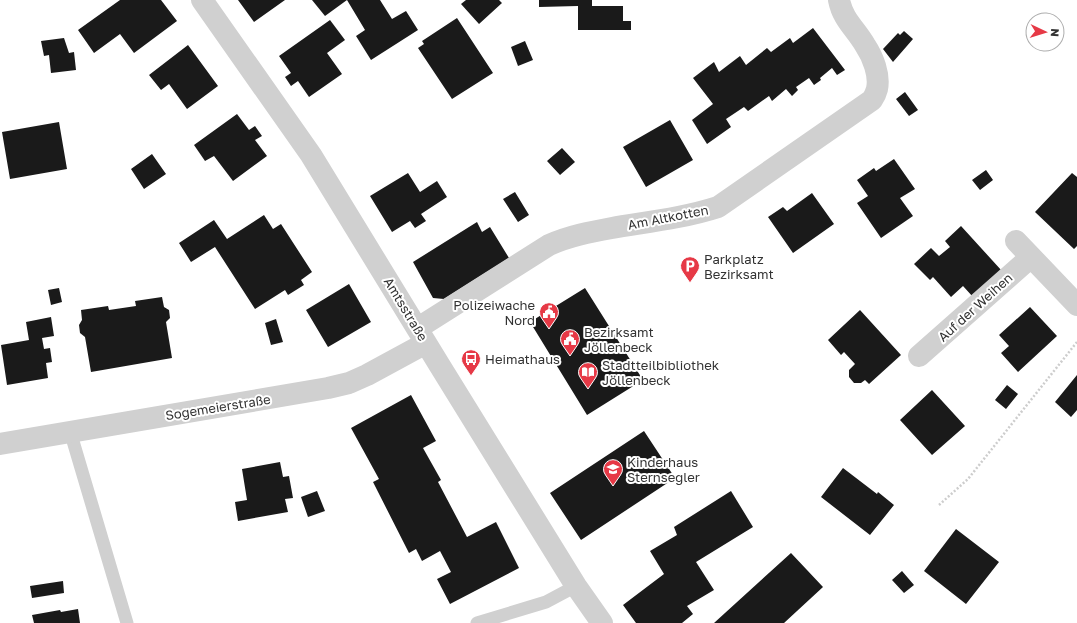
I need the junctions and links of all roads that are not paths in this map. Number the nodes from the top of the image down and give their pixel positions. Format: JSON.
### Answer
{"nodes":[{"id":1,"x":202,"y":0,"type":"edge"},
{"id":2,"x":839,"y":0,"type":"edge"},
{"id":3,"x":1016,"y":242,"type":"dead end"},
{"id":4,"x":1031,"y":257,"type":"junction"},
{"id":5,"x":1077,"y":305,"type":"edge"},
{"id":6,"x":422,"y":335,"type":"junction"},
{"id":7,"x":919,"y":356,"type":"dead end"},
{"id":8,"x":70,"y":431,"type":"junction"},
{"id":9,"x":0,"y":444,"type":"edge"},
{"id":10,"x":576,"y":586,"type":"junction"},
{"id":11,"x":127,"y":623,"type":"edge"},
{"id":12,"x":477,"y":623,"type":"edge"},
{"id":13,"x":602,"y":623,"type":"edge"}],
"edges":[{"from":1,"to":6,"type":"street","name":"Amtsstraße"},
{"from":2,"to":6,"type":"street","name":"Am Altkotten"},
{"from":3,"to":4,"type":"street"},
{"from":4,"to":5,"type":"street"},
{"from":4,"to":7,"type":"street","name":"Auf der Weihen"},
{"from":6,"to":8,"type":"street","name":"Sogemeierstraße"},
{"from":6,"to":10,"type":"street","name":"Amtsstraße"},
{"from":8,"to":9,"type":"street","name":"Sogemeierstraße"},
{"from":8,"to":11,"type":"lane"},
{"from":10,"to":12,"type":"lane"},
{"from":10,"to":13,"type":"street","name":"Amtsstraße"}]}
